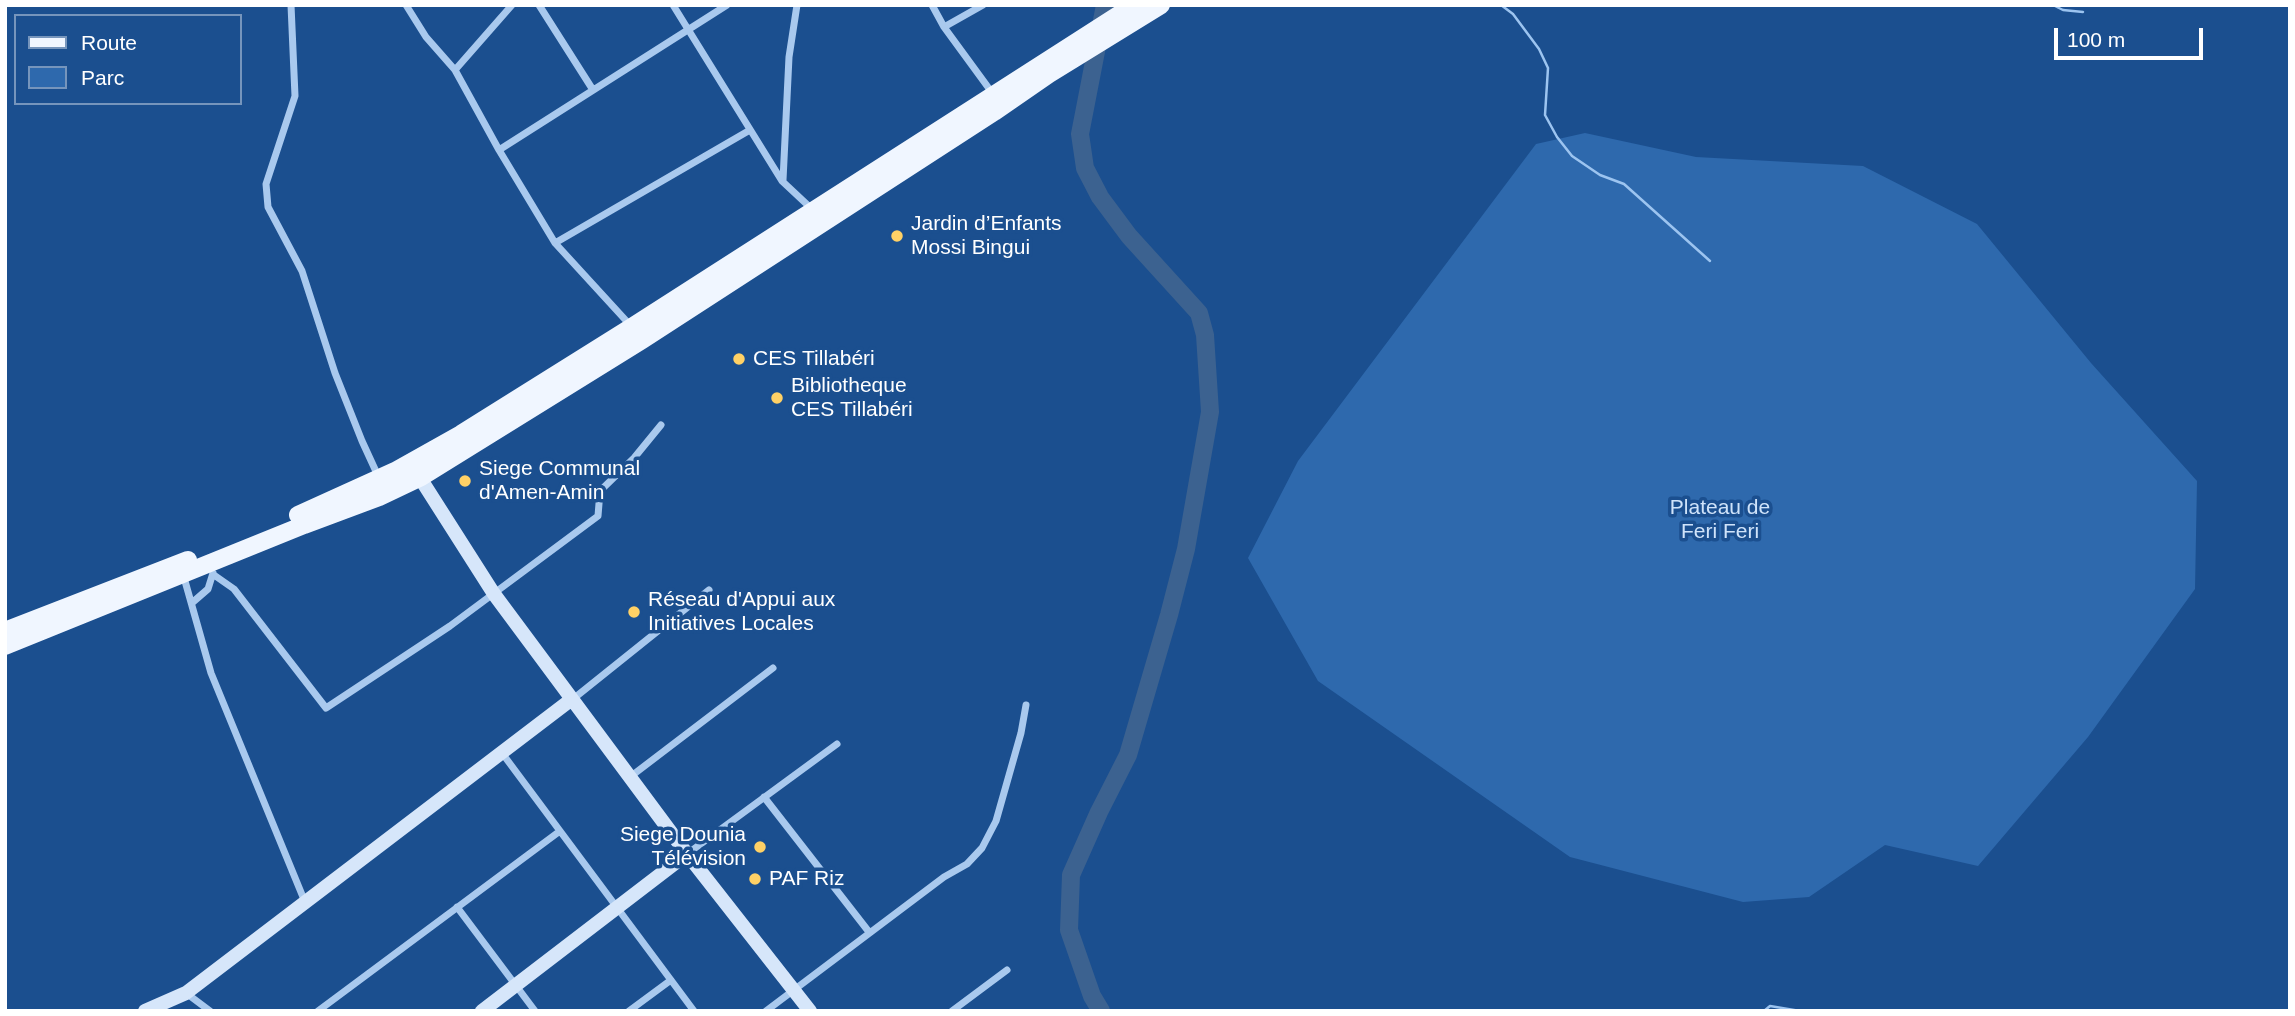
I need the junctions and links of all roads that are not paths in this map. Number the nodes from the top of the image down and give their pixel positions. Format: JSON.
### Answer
{"nodes":[{"id":1,"x":291,"y":5,"type":"edge"},
{"id":2,"x":406,"y":5,"type":"edge"},
{"id":3,"x":512,"y":5,"type":"edge"},
{"id":4,"x":540,"y":5,"type":"edge"},
{"id":5,"x":673,"y":5,"type":"edge"},
{"id":6,"x":727,"y":5,"type":"edge"},
{"id":7,"x":797,"y":5,"type":"edge"},
{"id":8,"x":932,"y":5,"type":"edge"},
{"id":9,"x":983,"y":5,"type":"edge"},
{"id":10,"x":1134,"y":5,"type":"edge"},
{"id":11,"x":1161,"y":5,"type":"edge"},
{"id":12,"x":1116,"y":25,"type":"junction"},
{"id":13,"x":944,"y":27,"type":"junction"},
{"id":14,"x":688,"y":30,"type":"junction"},
{"id":15,"x":1077,"y":49,"type":"junction"},
{"id":16,"x":455,"y":70,"type":"junction"},
{"id":17,"x":593,"y":90,"type":"junction"},
{"id":18,"x":994,"y":95,"type":"junction"},
{"id":19,"x":750,"y":130,"type":"junction"},
{"id":20,"x":499,"y":149,"type":"junction"},
{"id":21,"x":782,"y":181,"type":"junction"},
{"id":22,"x":818,"y":216,"type":"junction"},
{"id":23,"x":555,"y":243,"type":"junction"},
{"id":24,"x":637,"y":334,"type":"junction"},
{"id":25,"x":662,"y":425,"type":"dead end"},
{"id":26,"x":415,"y":470,"type":"junction"},
{"id":27,"x":380,"y":478,"type":"junction"},
{"id":28,"x":213,"y":568,"type":"junction"},
{"id":29,"x":183,"y":574,"type":"junction"},
{"id":30,"x":709,"y":590,"type":"dead end"},
{"id":31,"x":494,"y":594,"type":"junction"},
{"id":32,"x":193,"y":602,"type":"junction"},
{"id":33,"x":5,"y":631,"type":"edge"},
{"id":34,"x":5,"y":646,"type":"edge"},
{"id":35,"x":773,"y":668,"type":"dead end"},
{"id":36,"x":572,"y":699,"type":"junction"},
{"id":37,"x":1027,"y":705,"type":"dead end"},
{"id":38,"x":837,"y":744,"type":"dead end"},
{"id":39,"x":502,"y":752,"type":"junction"},
{"id":40,"x":630,"y":777,"type":"junction"},
{"id":41,"x":764,"y":797,"type":"junction"},
{"id":42,"x":560,"y":831,"type":"junction"},
{"id":43,"x":687,"y":854,"type":"junction"},
{"id":44,"x":305,"y":902,"type":"junction"},
{"id":45,"x":457,"y":907,"type":"junction"},
{"id":46,"x":617,"y":908,"type":"junction"},
{"id":47,"x":869,"y":932,"type":"junction"},
{"id":48,"x":1007,"y":970,"type":"dead end"},
{"id":49,"x":671,"y":980,"type":"junction"},
{"id":50,"x":515,"y":985,"type":"junction"},
{"id":51,"x":793,"y":989,"type":"junction"},
{"id":52,"x":186,"y":993,"type":"junction"},
{"id":53,"x":323,"y":1009,"type":"edge"},
{"id":54,"x":145,"y":1011,"type":"edge"},
{"id":55,"x":210,"y":1011,"type":"edge"},
{"id":56,"x":482,"y":1011,"type":"edge"},
{"id":57,"x":535,"y":1011,"type":"edge"},
{"id":58,"x":629,"y":1011,"type":"edge"},
{"id":59,"x":694,"y":1011,"type":"edge"},
{"id":60,"x":766,"y":1011,"type":"edge"},
{"id":61,"x":810,"y":1011,"type":"edge"},
{"id":62,"x":952,"y":1011,"type":"edge"}],
"edges":[{"from":1,"to":27,"type":"street"},
{"from":2,"to":16,"type":"street"},
{"from":3,"to":16,"type":"street"},
{"from":4,"to":17,"type":"street"},
{"from":5,"to":14,"type":"street"},
{"from":6,"to":14,"type":"street"},
{"from":7,"to":21,"type":"street"},
{"from":8,"to":13,"type":"street"},
{"from":9,"to":13,"type":"street"},
{"from":10,"to":12,"type":"main road"},
{"from":11,"to":12,"type":"main road"},
{"from":12,"to":15,"type":"main road"},
{"from":13,"to":18,"type":"street"},
{"from":14,"to":17,"type":"street"},
{"from":14,"to":19,"type":"street"},
{"from":15,"to":18,"type":"main road"},
{"from":15,"to":22,"type":"main road"},
{"from":16,"to":20,"type":"street"},
{"from":17,"to":20,"type":"street"},
{"from":18,"to":22,"type":"main road"},
{"from":19,"to":21,"type":"street"},
{"from":19,"to":23,"type":"street"},
{"from":20,"to":23,"type":"street"},
{"from":21,"to":22,"type":"street"},
{"from":22,"to":24,"type":"main road"},
{"from":23,"to":24,"type":"street"},
{"from":24,"to":26,"type":"main road"},
{"from":25,"to":31,"type":"street"},
{"from":26,"to":27,"type":"main road"},
{"from":26,"to":28,"type":"main road"},
{"from":26,"to":31,"type":"street"},
{"from":27,"to":33,"type":"main road"},
{"from":28,"to":29,"type":"main road"},
{"from":28,"to":31,"type":"street"},
{"from":28,"to":32,"type":"street"},
{"from":29,"to":32,"type":"street"},
{"from":29,"to":34,"type":"main road"},
{"from":30,"to":36,"type":"street"},
{"from":31,"to":36,"type":"street"},
{"from":32,"to":44,"type":"street"},
{"from":35,"to":40,"type":"street"},
{"from":36,"to":39,"type":"street"},
{"from":36,"to":40,"type":"street"},
{"from":37,"to":47,"type":"street"},
{"from":38,"to":41,"type":"street"},
{"from":39,"to":42,"type":"street"},
{"from":39,"to":44,"type":"street"},
{"from":40,"to":43,"type":"street"},
{"from":41,"to":43,"type":"street"},
{"from":41,"to":47,"type":"street"},
{"from":42,"to":45,"type":"street"},
{"from":42,"to":46,"type":"street"},
{"from":43,"to":46,"type":"street"},
{"from":43,"to":51,"type":"street"},
{"from":44,"to":52,"type":"street"},
{"from":45,"to":50,"type":"street"},
{"from":45,"to":53,"type":"street"},
{"from":46,"to":49,"type":"street"},
{"from":46,"to":50,"type":"street"},
{"from":47,"to":51,"type":"street"},
{"from":48,"to":62,"type":"street"},
{"from":49,"to":58,"type":"street"},
{"from":49,"to":59,"type":"street"},
{"from":50,"to":56,"type":"street"},
{"from":50,"to":57,"type":"street"},
{"from":51,"to":60,"type":"street"},
{"from":51,"to":61,"type":"street"},
{"from":52,"to":54,"type":"street"},
{"from":52,"to":55,"type":"street"}]}
